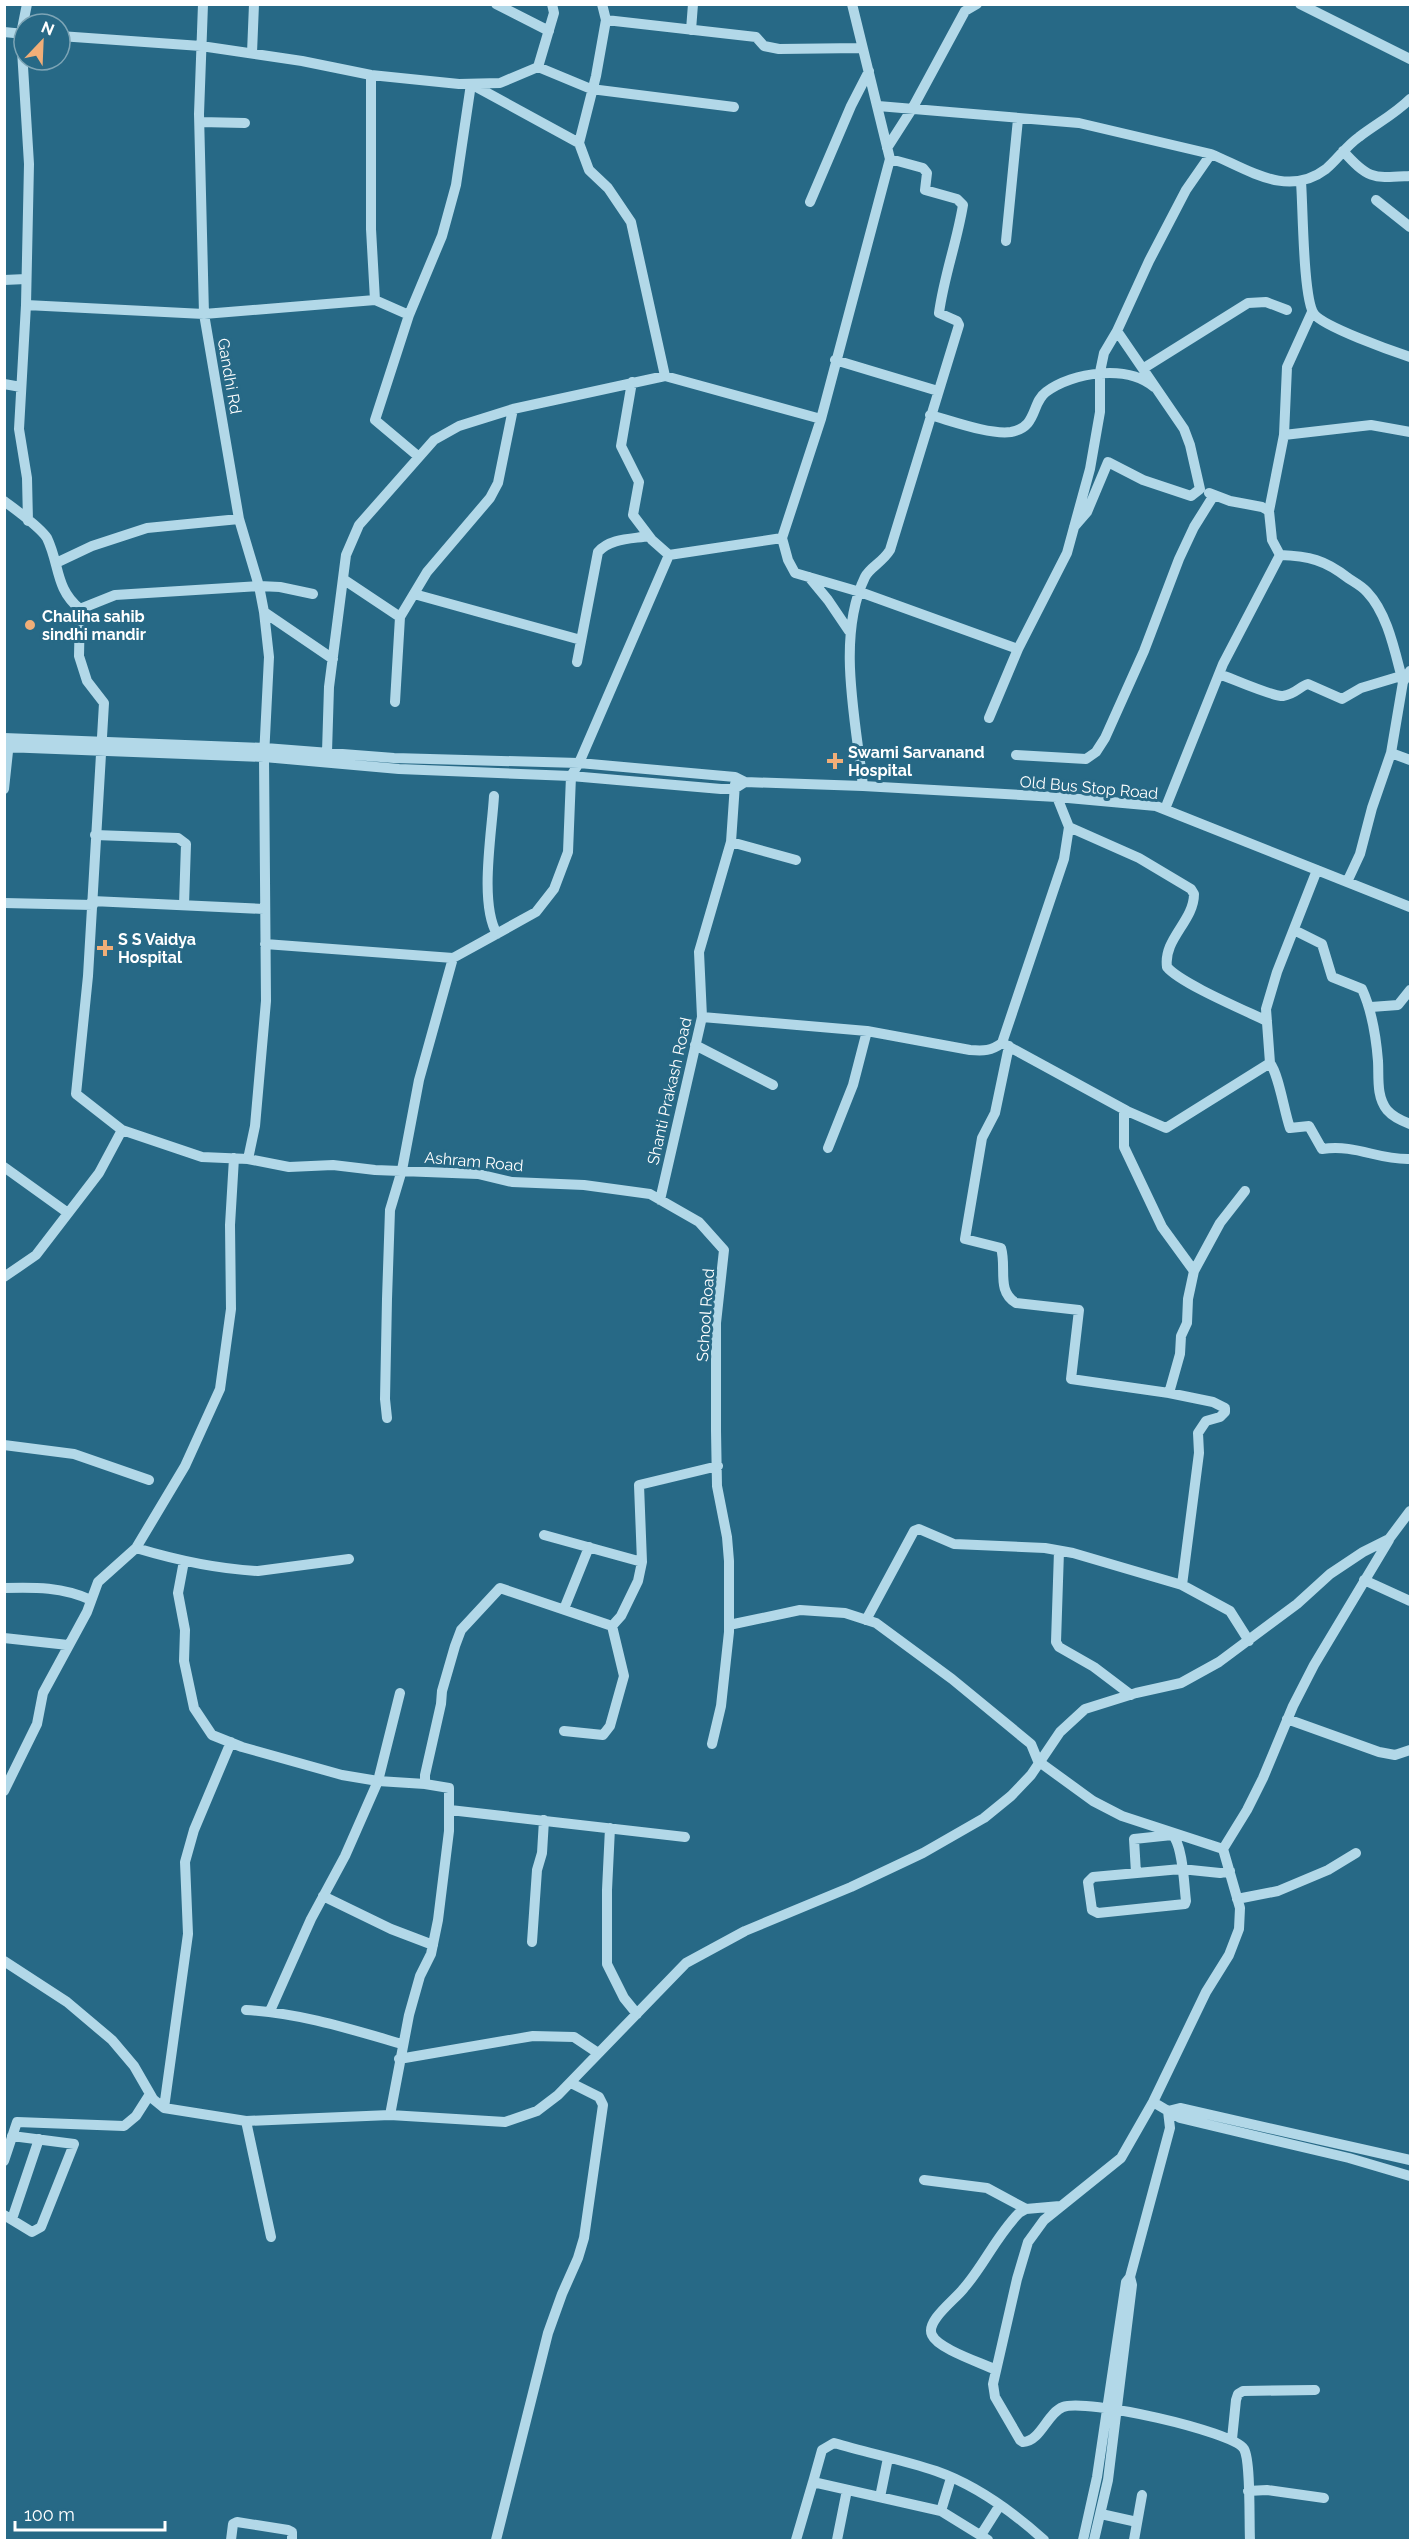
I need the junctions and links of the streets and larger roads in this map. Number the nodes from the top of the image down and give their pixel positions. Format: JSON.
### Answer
{"nodes":[{"id":1,"x":203,"y":4,"type":"edge"},
{"id":2,"x":254,"y":4,"type":"edge"},
{"id":3,"x":496,"y":4,"type":"edge"},
{"id":4,"x":552,"y":4,"type":"edge"},
{"id":5,"x":602,"y":4,"type":"edge"},
{"id":6,"x":693,"y":4,"type":"edge"},
{"id":7,"x":852,"y":4,"type":"edge"},
{"id":8,"x":976,"y":4,"type":"edge"},
{"id":9,"x":1300,"y":4,"type":"edge"},
{"id":10,"x":606,"y":20,"type":"junction"},
{"id":11,"x":691,"y":30,"type":"junction"},
{"id":12,"x":549,"y":31,"type":"junction"},
{"id":13,"x":72,"y":37,"type":"edge"},
{"id":14,"x":201,"y":46,"type":"junction"},
{"id":15,"x":861,"y":48,"type":"junction"},
{"id":16,"x":252,"y":53,"type":"junction"},
{"id":17,"x":1410,"y":59,"type":"edge"},
{"id":18,"x":538,"y":67,"type":"junction"},
{"id":19,"x":870,"y":70,"type":"junction"},
{"id":20,"x":24,"y":72,"type":"edge"},
{"id":21,"x":371,"y":75,"type":"junction"},
{"id":22,"x":471,"y":84,"type":"junction"},
{"id":23,"x":591,"y":89,"type":"junction"},
{"id":24,"x":1410,"y":99,"type":"edge"},
{"id":25,"x":878,"y":106,"type":"junction"},
{"id":26,"x":734,"y":107,"type":"dead end"},
{"id":27,"x":912,"y":109,"type":"junction"},
{"id":28,"x":1018,"y":119,"type":"junction"},
{"id":29,"x":200,"y":123,"type":"junction"},
{"id":30,"x":245,"y":123,"type":"dead end"},
{"id":31,"x":579,"y":143,"type":"junction"},
{"id":32,"x":1343,"y":152,"type":"junction"},
{"id":33,"x":888,"y":153,"type":"junction"},
{"id":34,"x":1211,"y":154,"type":"junction"},
{"id":35,"x":1410,"y":176,"type":"edge"},
{"id":36,"x":1301,"y":182,"type":"junction"},
{"id":37,"x":1377,"y":201,"type":"dead end"},
{"id":38,"x":810,"y":202,"type":"dead end"},
{"id":39,"x":1410,"y":227,"type":"edge"},
{"id":40,"x":1006,"y":241,"type":"dead end"},
{"id":41,"x":26,"y":279,"type":"junction"},
{"id":42,"x":4,"y":280,"type":"edge"},
{"id":43,"x":375,"y":300,"type":"junction"},
{"id":44,"x":26,"y":305,"type":"junction"},
{"id":45,"x":1287,"y":310,"type":"dead end"},
{"id":46,"x":1312,"y":312,"type":"junction"},
{"id":47,"x":204,"y":314,"type":"junction"},
{"id":48,"x":409,"y":315,"type":"junction"},
{"id":49,"x":1118,"y":331,"type":"junction"},
{"id":50,"x":1410,"y":357,"type":"edge"},
{"id":51,"x":835,"y":360,"type":"junction"},
{"id":52,"x":1144,"y":368,"type":"junction"},
{"id":53,"x":1100,"y":372,"type":"junction"},
{"id":54,"x":665,"y":376,"type":"junction"},
{"id":55,"x":632,"y":382,"type":"junction"},
{"id":56,"x":4,"y":384,"type":"edge"},
{"id":57,"x":21,"y":387,"type":"junction"},
{"id":58,"x":938,"y":391,"type":"junction"},
{"id":59,"x":1159,"y":391,"type":"junction"},
{"id":60,"x":513,"y":409,"type":"junction"},
{"id":61,"x":930,"y":415,"type":"junction"},
{"id":62,"x":821,"y":419,"type":"junction"},
{"id":63,"x":1410,"y":432,"type":"edge"},
{"id":64,"x":1284,"y":435,"type":"junction"},
{"id":65,"x":419,"y":458,"type":"junction"},
{"id":66,"x":1200,"y":489,"type":"junction"},
{"id":67,"x":1214,"y":495,"type":"junction"},
{"id":68,"x":4,"y":501,"type":"edge"},
{"id":69,"x":1269,"y":511,"type":"junction"},
{"id":70,"x":239,"y":519,"type":"junction"},
{"id":71,"x":28,"y":521,"type":"junction"},
{"id":72,"x":1074,"y":527,"type":"junction"},
{"id":73,"x":649,"y":537,"type":"junction"},
{"id":74,"x":782,"y":538,"type":"junction"},
{"id":75,"x":669,"y":555,"type":"junction"},
{"id":76,"x":1280,"y":555,"type":"junction"},
{"id":77,"x":56,"y":563,"type":"junction"},
{"id":78,"x":809,"y":577,"type":"junction"},
{"id":79,"x":343,"y":579,"type":"junction"},
{"id":80,"x":259,"y":585,"type":"junction"},
{"id":81,"x":860,"y":592,"type":"junction"},
{"id":82,"x":313,"y":594,"type":"dead end"},
{"id":83,"x":414,"y":594,"type":"junction"},
{"id":84,"x":80,"y":609,"type":"junction"},
{"id":85,"x":264,"y":612,"type":"junction"},
{"id":86,"x":400,"y":617,"type":"junction"},
{"id":87,"x":849,"y":632,"type":"junction"},
{"id":88,"x":581,"y":640,"type":"junction"},
{"id":89,"x":1017,"y":649,"type":"junction"},
{"id":90,"x":333,"y":659,"type":"junction"},
{"id":91,"x":577,"y":662,"type":"dead end"},
{"id":92,"x":1219,"y":674,"type":"junction"},
{"id":93,"x":1405,"y":676,"type":"edge"},
{"id":94,"x":395,"y":702,"type":"dead end"},
{"id":95,"x":989,"y":718,"type":"dead end"},
{"id":96,"x":7,"y":743,"type":"edge"},
{"id":97,"x":102,"y":747,"type":"junction"},
{"id":98,"x":327,"y":752,"type":"junction"},
{"id":99,"x":265,"y":753,"type":"junction"},
{"id":100,"x":1391,"y":753,"type":"junction"},
{"id":101,"x":1016,"y":755,"type":"dead end"},
{"id":102,"x":1410,"y":760,"type":"edge"},
{"id":103,"x":579,"y":763,"type":"junction"},
{"id":104,"x":571,"y":776,"type":"junction"},
{"id":105,"x":740,"y":780,"type":"junction"},
{"id":106,"x":863,"y":786,"type":"junction"},
{"id":107,"x":4,"y":789,"type":"edge"},
{"id":108,"x":734,"y":789,"type":"junction"},
{"id":109,"x":494,"y":795,"type":"dead end"},
{"id":110,"x":1057,"y":797,"type":"junction"},
{"id":111,"x":1165,"y":809,"type":"junction"},
{"id":112,"x":1070,"y":827,"type":"junction"},
{"id":113,"x":95,"y":835,"type":"junction"},
{"id":114,"x":731,"y":842,"type":"junction"},
{"id":115,"x":796,"y":860,"type":"dead end"},
{"id":116,"x":1317,"y":870,"type":"junction"},
{"id":117,"x":1347,"y":882,"type":"junction"},
{"id":118,"x":4,"y":903,"type":"edge"},
{"id":119,"x":92,"y":903,"type":"junction"},
{"id":120,"x":184,"y":905,"type":"junction"},
{"id":121,"x":1410,"y":907,"type":"edge"},
{"id":122,"x":264,"y":909,"type":"junction"},
{"id":123,"x":1294,"y":930,"type":"junction"},
{"id":124,"x":497,"y":934,"type":"junction"},
{"id":125,"x":265,"y":944,"type":"junction"},
{"id":126,"x":453,"y":958,"type":"junction"},
{"id":127,"x":1410,"y":990,"type":"edge"},
{"id":128,"x":1371,"y":1007,"type":"junction"},
{"id":129,"x":702,"y":1017,"type":"junction"},
{"id":130,"x":1267,"y":1021,"type":"junction"},
{"id":131,"x":867,"y":1031,"type":"junction"},
{"id":132,"x":1005,"y":1044,"type":"junction"},
{"id":133,"x":695,"y":1045,"type":"junction"},
{"id":134,"x":1270,"y":1063,"type":"junction"},
{"id":135,"x":772,"y":1085,"type":"dead end"},
{"id":136,"x":1125,"y":1110,"type":"junction"},
{"id":137,"x":1410,"y":1124,"type":"edge"},
{"id":138,"x":122,"y":1130,"type":"junction"},
{"id":139,"x":828,"y":1148,"type":"dead end"},
{"id":140,"x":234,"y":1158,"type":"junction"},
{"id":141,"x":248,"y":1159,"type":"junction"},
{"id":142,"x":1410,"y":1159,"type":"edge"},
{"id":143,"x":4,"y":1167,"type":"edge"},
{"id":144,"x":402,"y":1170,"type":"junction"},
{"id":145,"x":1245,"y":1191,"type":"dead end"},
{"id":146,"x":660,"y":1200,"type":"junction"},
{"id":147,"x":68,"y":1213,"type":"junction"},
{"id":148,"x":7,"y":1271,"type":"edge"},
{"id":149,"x":1194,"y":1271,"type":"junction"},
{"id":150,"x":1169,"y":1393,"type":"junction"},
{"id":151,"x":387,"y":1418,"type":"dead end"},
{"id":152,"x":4,"y":1445,"type":"edge"},
{"id":153,"x":718,"y":1466,"type":"junction"},
{"id":154,"x":149,"y":1480,"type":"dead end"},
{"id":155,"x":1410,"y":1515,"type":"edge"},
{"id":156,"x":544,"y":1535,"type":"dead end"},
{"id":157,"x":1389,"y":1539,"type":"junction"},
{"id":158,"x":589,"y":1547,"type":"junction"},
{"id":159,"x":136,"y":1548,"type":"junction"},
{"id":160,"x":1059,"y":1551,"type":"junction"},
{"id":161,"x":349,"y":1558,"type":"dead end"},
{"id":162,"x":184,"y":1561,"type":"junction"},
{"id":163,"x":642,"y":1562,"type":"junction"},
{"id":164,"x":1364,"y":1580,"type":"junction"},
{"id":165,"x":1182,"y":1585,"type":"junction"},
{"id":166,"x":4,"y":1588,"type":"edge"},
{"id":167,"x":91,"y":1600,"type":"junction"},
{"id":168,"x":1410,"y":1601,"type":"edge"},
{"id":169,"x":564,"y":1609,"type":"junction"},
{"id":170,"x":866,"y":1620,"type":"junction"},
{"id":171,"x":729,"y":1625,"type":"junction"},
{"id":172,"x":612,"y":1626,"type":"junction"},
{"id":173,"x":4,"y":1638,"type":"edge"},
{"id":174,"x":1249,"y":1641,"type":"junction"},
{"id":175,"x":68,"y":1645,"type":"junction"},
{"id":176,"x":400,"y":1693,"type":"dead end"},
{"id":177,"x":1131,"y":1695,"type":"junction"},
{"id":178,"x":1287,"y":1719,"type":"junction"},
{"id":179,"x":564,"y":1731,"type":"dead end"},
{"id":180,"x":231,"y":1743,"type":"junction"},
{"id":181,"x":712,"y":1744,"type":"dead end"},
{"id":182,"x":1410,"y":1750,"type":"edge"},
{"id":183,"x":1038,"y":1761,"type":"junction"},
{"id":184,"x":378,"y":1781,"type":"junction"},
{"id":185,"x":425,"y":1784,"type":"junction"},
{"id":186,"x":4,"y":1791,"type":"edge"},
{"id":187,"x":450,"y":1810,"type":"junction"},
{"id":188,"x":544,"y":1820,"type":"junction"},
{"id":189,"x":610,"y":1828,"type":"junction"},
{"id":190,"x":685,"y":1837,"type":"dead end"},
{"id":191,"x":1223,"y":1849,"type":"junction"},
{"id":192,"x":1356,"y":1853,"type":"dead end"},
{"id":193,"x":1181,"y":1869,"type":"junction"},
{"id":194,"x":1230,"y":1871,"type":"junction"},
{"id":195,"x":1136,"y":1873,"type":"junction"},
{"id":196,"x":323,"y":1896,"type":"junction"},
{"id":197,"x":1237,"y":1899,"type":"junction"},
{"id":198,"x":532,"y":1942,"type":"dead end"},
{"id":199,"x":433,"y":1945,"type":"junction"},
{"id":200,"x":4,"y":1961,"type":"edge"},
{"id":201,"x":246,"y":2010,"type":"dead end"},
{"id":202,"x":270,"y":2011,"type":"junction"},
{"id":203,"x":637,"y":2014,"type":"junction"},
{"id":204,"x":402,"y":2044,"type":"junction"},
{"id":205,"x":598,"y":2053,"type":"junction"},
{"id":206,"x":399,"y":2059,"type":"junction"},
{"id":207,"x":572,"y":2083,"type":"junction"},
{"id":208,"x":150,"y":2094,"type":"junction"},
{"id":209,"x":1153,"y":2102,"type":"junction"},
{"id":210,"x":164,"y":2108,"type":"junction"},
{"id":211,"x":1168,"y":2111,"type":"junction"},
{"id":212,"x":390,"y":2115,"type":"junction"},
{"id":213,"x":246,"y":2121,"type":"junction"},
{"id":214,"x":12,"y":2136,"type":"junction"},
{"id":215,"x":39,"y":2139,"type":"junction"},
{"id":216,"x":1410,"y":2160,"type":"edge"},
{"id":217,"x":4,"y":2161,"type":"edge"},
{"id":218,"x":1410,"y":2176,"type":"edge"},
{"id":219,"x":924,"y":2180,"type":"dead end"},
{"id":220,"x":1061,"y":2206,"type":"junction"},
{"id":221,"x":1026,"y":2209,"type":"junction"},
{"id":222,"x":8,"y":2217,"type":"edge"},
{"id":223,"x":271,"y":2236,"type":"dead end"},
{"id":224,"x":996,"y":2370,"type":"junction"},
{"id":225,"x":1315,"y":2390,"type":"dead end"},
{"id":226,"x":1112,"y":2409,"type":"junction"},
{"id":227,"x":1232,"y":2439,"type":"junction"},
{"id":228,"x":888,"y":2458,"type":"junction"},
{"id":229,"x":951,"y":2478,"type":"junction"},
{"id":230,"x":1103,"y":2478,"type":"junction"},
{"id":231,"x":813,"y":2482,"type":"junction"},
{"id":232,"x":847,"y":2490,"type":"junction"},
{"id":233,"x":1248,"y":2492,"type":"junction"},
{"id":234,"x":1142,"y":2495,"type":"dead end"},
{"id":235,"x":880,"y":2497,"type":"junction"},
{"id":236,"x":1324,"y":2498,"type":"dead end"},
{"id":237,"x":1000,"y":2505,"type":"junction"},
{"id":238,"x":941,"y":2511,"type":"junction"},
{"id":239,"x":1101,"y":2514,"type":"junction"},
{"id":240,"x":1137,"y":2522,"type":"junction"},
{"id":241,"x":985,"y":2538,"type":"edge"},
{"id":242,"x":1137,"y":2539,"type":"edge"},
{"id":243,"x":231,"y":2541,"type":"edge"},
{"id":244,"x":292,"y":2541,"type":"edge"},
{"id":245,"x":496,"y":2541,"type":"edge"},
{"id":246,"x":796,"y":2541,"type":"edge"},
{"id":247,"x":837,"y":2541,"type":"edge"},
{"id":248,"x":1044,"y":2541,"type":"edge"},
{"id":249,"x":1083,"y":2541,"type":"edge"},
{"id":250,"x":1094,"y":2541,"type":"edge"},
{"id":251,"x":1250,"y":2541,"type":"edge"}],
"edges":[{"from":1,"to":14,"type":"street","name":"Gandhi Rd"},
{"from":2,"to":16,"type":"street"},
{"from":3,"to":12,"type":"street"},
{"from":4,"to":12,"type":"street"},
{"from":5,"to":10,"type":"street"},
{"from":6,"to":11,"type":"street"},
{"from":7,"to":15,"type":"street"},
{"from":8,"to":27,"type":"street"},
{"from":9,"to":17,"type":"street"},
{"from":10,"to":11,"type":"street"},
{"from":10,"to":23,"type":"street"},
{"from":11,"to":15,"type":"street"},
{"from":12,"to":18,"type":"street"},
{"from":13,"to":14,"type":"street"},
{"from":14,"to":16,"type":"street"},
{"from":14,"to":29,"type":"street","name":"Gandhi Rd"},
{"from":15,"to":19,"type":"street"},
{"from":16,"to":21,"type":"street"},
{"from":18,"to":22,"type":"street"},
{"from":18,"to":23,"type":"street"},
{"from":19,"to":25,"type":"street"},
{"from":19,"to":38,"type":"street"},
{"from":20,"to":41,"type":"street"},
{"from":21,"to":22,"type":"street"},
{"from":21,"to":43,"type":"street"},
{"from":22,"to":31,"type":"street"},
{"from":22,"to":48,"type":"street"},
{"from":23,"to":26,"type":"street"},
{"from":23,"to":31,"type":"street"},
{"from":24,"to":32,"type":"street"},
{"from":25,"to":27,"type":"street"},
{"from":25,"to":33,"type":"street"},
{"from":27,"to":28,"type":"street"},
{"from":27,"to":33,"type":"street"},
{"from":28,"to":34,"type":"street"},
{"from":28,"to":40,"type":"street"},
{"from":29,"to":30,"type":"street"},
{"from":29,"to":47,"type":"street","name":"Gandhi Rd"},
{"from":31,"to":54,"type":"street"},
{"from":32,"to":35,"type":"street"},
{"from":32,"to":36,"type":"street"},
{"from":33,"to":51,"type":"street"},
{"from":33,"to":58,"type":"street"},
{"from":34,"to":36,"type":"street"},
{"from":34,"to":49,"type":"street"},
{"from":36,"to":46,"type":"street"},
{"from":37,"to":39,"type":"street"},
{"from":41,"to":42,"type":"street"},
{"from":41,"to":44,"type":"street"},
{"from":43,"to":47,"type":"street"},
{"from":43,"to":48,"type":"street"},
{"from":44,"to":47,"type":"street"},
{"from":44,"to":57,"type":"street"},
{"from":45,"to":52,"type":"street"},
{"from":46,"to":50,"type":"street"},
{"from":46,"to":64,"type":"street"},
{"from":47,"to":70,"type":"street","name":"Gandhi Rd"},
{"from":48,"to":65,"type":"street"},
{"from":49,"to":52,"type":"street"},
{"from":49,"to":53,"type":"street"},
{"from":51,"to":58,"type":"street"},
{"from":51,"to":62,"type":"street"},
{"from":52,"to":59,"type":"street"},
{"from":53,"to":59,"type":"street"},
{"from":53,"to":61,"type":"street"},
{"from":53,"to":72,"type":"street"},
{"from":54,"to":55,"type":"street"},
{"from":54,"to":62,"type":"street"},
{"from":55,"to":60,"type":"street"},
{"from":55,"to":73,"type":"street"},
{"from":56,"to":57,"type":"street"},
{"from":57,"to":71,"type":"street"},
{"from":58,"to":61,"type":"street"},
{"from":59,"to":66,"type":"street"},
{"from":60,"to":65,"type":"street"},
{"from":60,"to":83,"type":"street"},
{"from":61,"to":81,"type":"street"},
{"from":62,"to":74,"type":"street"},
{"from":63,"to":64,"type":"street"},
{"from":64,"to":69,"type":"street"},
{"from":65,"to":79,"type":"street"},
{"from":66,"to":67,"type":"street"},
{"from":66,"to":72,"type":"street"},
{"from":67,"to":69,"type":"street"},
{"from":67,"to":101,"type":"street"},
{"from":68,"to":71,"type":"street"},
{"from":69,"to":76,"type":"street"},
{"from":70,"to":77,"type":"street"},
{"from":70,"to":80,"type":"street","name":"Gandhi Rd"},
{"from":71,"to":77,"type":"street"},
{"from":72,"to":89,"type":"street"},
{"from":73,"to":75,"type":"street"},
{"from":73,"to":88,"type":"street"},
{"from":74,"to":75,"type":"street"},
{"from":74,"to":78,"type":"street"},
{"from":75,"to":103,"type":"street"},
{"from":76,"to":92,"type":"street"},
{"from":76,"to":93,"type":"street"},
{"from":77,"to":84,"type":"street"},
{"from":78,"to":81,"type":"street"},
{"from":78,"to":87,"type":"street"},
{"from":79,"to":86,"type":"street"},
{"from":79,"to":90,"type":"street"},
{"from":80,"to":82,"type":"street"},
{"from":80,"to":84,"type":"street"},
{"from":80,"to":85,"type":"street","name":"Gandhi Rd"},
{"from":81,"to":87,"type":"street"},
{"from":81,"to":89,"type":"street"},
{"from":83,"to":86,"type":"street"},
{"from":83,"to":88,"type":"street"},
{"from":84,"to":97,"type":"street"},
{"from":85,"to":90,"type":"street"},
{"from":85,"to":99,"type":"street","name":"Gandhi Rd"},
{"from":86,"to":94,"type":"street"},
{"from":87,"to":106,"type":"street"},
{"from":88,"to":91,"type":"street"},
{"from":89,"to":95,"type":"street"},
{"from":90,"to":98,"type":"street"},
{"from":92,"to":93,"type":"street"},
{"from":92,"to":111,"type":"street"},
{"from":93,"to":100,"type":"street"},
{"from":96,"to":97,"type":"street"},
{"from":96,"to":107,"type":"street"},
{"from":97,"to":99,"type":"street"},
{"from":97,"to":113,"type":"street"},
{"from":98,"to":99,"type":"street","name":"Old Bus Stop Road"},
{"from":98,"to":103,"type":"street","name":"Old Bus Stop Road"},
{"from":99,"to":104,"type":"street"},
{"from":99,"to":122,"type":"street","name":"Gandhi Rd"},
{"from":100,"to":102,"type":"street"},
{"from":100,"to":117,"type":"street"},
{"from":103,"to":104,"type":"street"},
{"from":103,"to":105,"type":"street","name":"Old Bus Stop Road"},
{"from":104,"to":108,"type":"street"},
{"from":104,"to":124,"type":"street"},
{"from":105,"to":106,"type":"street","name":"Old Bus Stop Road"},
{"from":105,"to":108,"type":"street","name":"Shanti Prakash Road"},
{"from":106,"to":110,"type":"street","name":"Old Bus Stop Road"},
{"from":108,"to":114,"type":"street","name":"Shanti Prakash Road"},
{"from":109,"to":124,"type":"street"},
{"from":110,"to":111,"type":"street","name":"Old Bus Stop Road"},
{"from":110,"to":112,"type":"street"},
{"from":111,"to":116,"type":"street","name":"Old Bus Stop Road"},
{"from":112,"to":130,"type":"street"},
{"from":112,"to":132,"type":"street"},
{"from":113,"to":119,"type":"street"},
{"from":113,"to":120,"type":"street"},
{"from":114,"to":115,"type":"street"},
{"from":114,"to":129,"type":"street","name":"Shanti Prakash Road"},
{"from":116,"to":117,"type":"street","name":"Old Bus Stop Road"},
{"from":116,"to":123,"type":"street"},
{"from":117,"to":121,"type":"street","name":"Old Bus Stop Road"},
{"from":118,"to":119,"type":"street"},
{"from":119,"to":120,"type":"street"},
{"from":119,"to":138,"type":"street","name":"Ashram Road"},
{"from":120,"to":122,"type":"street"},
{"from":122,"to":125,"type":"street","name":"Gandhi Rd"},
{"from":123,"to":128,"type":"street"},
{"from":123,"to":130,"type":"street"},
{"from":124,"to":126,"type":"street"},
{"from":125,"to":126,"type":"street"},
{"from":125,"to":141,"type":"street","name":"Gandhi Rd"},
{"from":126,"to":144,"type":"street"},
{"from":127,"to":128,"type":"street"},
{"from":128,"to":137,"type":"street"},
{"from":129,"to":131,"type":"street"},
{"from":129,"to":133,"type":"street","name":"Shanti Prakash Road"},
{"from":130,"to":134,"type":"street"},
{"from":131,"to":132,"type":"street"},
{"from":131,"to":139,"type":"street"},
{"from":132,"to":136,"type":"street"},
{"from":132,"to":150,"type":"street"},
{"from":133,"to":135,"type":"street"},
{"from":133,"to":146,"type":"street","name":"Shanti Prakash Road"},
{"from":134,"to":136,"type":"street"},
{"from":134,"to":142,"type":"street"},
{"from":136,"to":149,"type":"street"},
{"from":138,"to":140,"type":"street","name":"Ashram Road"},
{"from":138,"to":147,"type":"street"},
{"from":140,"to":141,"type":"street","name":"Ashram Road"},
{"from":140,"to":159,"type":"street"},
{"from":141,"to":144,"type":"street","name":"Ashram Road"},
{"from":143,"to":147,"type":"street"},
{"from":144,"to":146,"type":"street","name":"Ashram Road"},
{"from":144,"to":151,"type":"street"},
{"from":145,"to":149,"type":"street"},
{"from":146,"to":153,"type":"street","name":"School Road"},
{"from":147,"to":148,"type":"street"},
{"from":149,"to":150,"type":"street"},
{"from":150,"to":165,"type":"street"},
{"from":152,"to":154,"type":"street"},
{"from":153,"to":163,"type":"street"},
{"from":153,"to":171,"type":"street","name":"School Road"},
{"from":155,"to":157,"type":"street"},
{"from":156,"to":158,"type":"street"},
{"from":157,"to":164,"type":"street"},
{"from":157,"to":174,"type":"street"},
{"from":158,"to":163,"type":"street"},
{"from":158,"to":169,"type":"street"},
{"from":159,"to":162,"type":"street"},
{"from":159,"to":167,"type":"street"},
{"from":160,"to":165,"type":"street"},
{"from":160,"to":170,"type":"street"},
{"from":160,"to":177,"type":"street"},
{"from":161,"to":162,"type":"street"},
{"from":162,"to":180,"type":"street"},
{"from":163,"to":172,"type":"street"},
{"from":164,"to":168,"type":"street"},
{"from":164,"to":178,"type":"street"},
{"from":165,"to":174,"type":"street"},
{"from":166,"to":167,"type":"street"},
{"from":167,"to":175,"type":"street"},
{"from":169,"to":172,"type":"street"},
{"from":169,"to":185,"type":"street"},
{"from":170,"to":171,"type":"street"},
{"from":170,"to":183,"type":"street"},
{"from":171,"to":181,"type":"street","name":"School Road"},
{"from":172,"to":179,"type":"street"},
{"from":173,"to":175,"type":"street"},
{"from":174,"to":177,"type":"street"},
{"from":175,"to":186,"type":"street"},
{"from":176,"to":184,"type":"street"},
{"from":177,"to":183,"type":"street"},
{"from":178,"to":182,"type":"street"},
{"from":178,"to":191,"type":"street"},
{"from":180,"to":184,"type":"street"},
{"from":180,"to":210,"type":"street"},
{"from":183,"to":191,"type":"street"},
{"from":183,"to":203,"type":"street"},
{"from":184,"to":185,"type":"street"},
{"from":184,"to":196,"type":"street"},
{"from":185,"to":187,"type":"street"},
{"from":187,"to":188,"type":"street"},
{"from":187,"to":199,"type":"street"},
{"from":188,"to":189,"type":"street"},
{"from":188,"to":198,"type":"street"},
{"from":189,"to":190,"type":"street"},
{"from":189,"to":203,"type":"street"},
{"from":191,"to":194,"type":"street"},
{"from":192,"to":197,"type":"street"},
{"from":193,"to":194,"type":"street"},
{"from":193,"to":195,"type":"street"},
{"from":193,"to":195,"type":"street"},
{"from":193,"to":195,"type":"street"},
{"from":194,"to":197,"type":"street"},
{"from":196,"to":199,"type":"street"},
{"from":196,"to":202,"type":"street"},
{"from":197,"to":209,"type":"street"},
{"from":199,"to":204,"type":"street"},
{"from":200,"to":208,"type":"street"},
{"from":201,"to":202,"type":"street"},
{"from":202,"to":204,"type":"street"},
{"from":203,"to":205,"type":"street"},
{"from":204,"to":206,"type":"street"},
{"from":205,"to":206,"type":"street"},
{"from":205,"to":207,"type":"street"},
{"from":206,"to":212,"type":"street"},
{"from":207,"to":212,"type":"street"},
{"from":207,"to":245,"type":"street"},
{"from":208,"to":210,"type":"street"},
{"from":208,"to":214,"type":"street"},
{"from":209,"to":211,"type":"street"},
{"from":209,"to":220,"type":"street"},
{"from":210,"to":213,"type":"street"},
{"from":211,"to":216,"type":"street"},
{"from":211,"to":218,"type":"street"},
{"from":211,"to":226,"type":"street"},
{"from":212,"to":213,"type":"street"},
{"from":213,"to":223,"type":"street"},
{"from":214,"to":215,"type":"street"},
{"from":214,"to":217,"type":"street"},
{"from":215,"to":222,"type":"street"},
{"from":215,"to":222,"type":"street"},
{"from":219,"to":221,"type":"street"},
{"from":220,"to":221,"type":"street"},
{"from":220,"to":224,"type":"street"},
{"from":221,"to":224,"type":"street"},
{"from":224,"to":226,"type":"street"},
{"from":225,"to":227,"type":"street"},
{"from":226,"to":227,"type":"street"},
{"from":226,"to":230,"type":"street"},
{"from":227,"to":233,"type":"street"},
{"from":228,"to":229,"type":"street"},
{"from":228,"to":231,"type":"street"},
{"from":228,"to":235,"type":"street"},
{"from":229,"to":237,"type":"street"},
{"from":229,"to":238,"type":"street"},
{"from":230,"to":239,"type":"street"},
{"from":230,"to":249,"type":"street"},
{"from":231,"to":232,"type":"street"},
{"from":231,"to":246,"type":"street"},
{"from":232,"to":235,"type":"street"},
{"from":232,"to":247,"type":"street"},
{"from":233,"to":236,"type":"street"},
{"from":233,"to":251,"type":"street"},
{"from":234,"to":240,"type":"street"},
{"from":235,"to":238,"type":"street"},
{"from":237,"to":241,"type":"street"},
{"from":237,"to":248,"type":"street"},
{"from":238,"to":241,"type":"street"},
{"from":239,"to":240,"type":"street"},
{"from":239,"to":250,"type":"street"},
{"from":240,"to":242,"type":"street"},
{"from":243,"to":244,"type":"street"}]}
